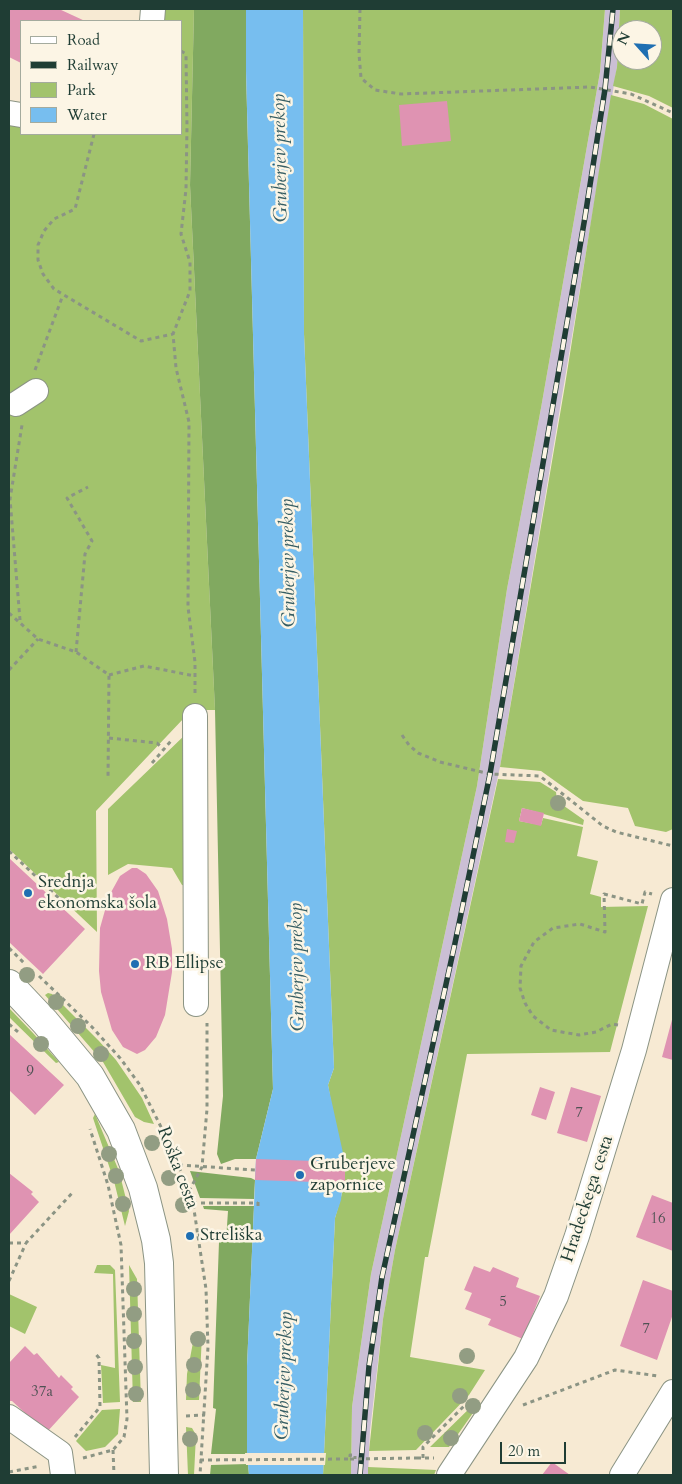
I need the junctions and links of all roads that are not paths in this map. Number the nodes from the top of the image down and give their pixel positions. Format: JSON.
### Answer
{"nodes":[{"id":1,"x":195,"y":716,"type":"road end"},
{"id":2,"x":663,"y":897,"type":"edge"},
{"id":3,"x":9,"y":984,"type":"edge"},
{"id":4,"x":202,"y":1013,"type":"road end"},
{"id":5,"x":668,"y":1385,"type":"edge"},
{"id":6,"x":9,"y":1417,"type":"edge"},
{"id":7,"x":62,"y":1464,"type":"edge"},
{"id":8,"x":160,"y":1475,"type":"edge"},
{"id":9,"x":449,"y":1475,"type":"edge"},
{"id":10,"x":622,"y":1475,"type":"edge"}],
"edges":[{"from":1,"to":4,"type":"street"},
{"from":2,"to":9,"type":"street","name":"Hradeckega cesta"},
{"from":3,"to":8,"type":"main road","name":"Roška cesta"},
{"from":5,"to":10,"type":"street"},
{"from":6,"to":7,"type":"street"}]}
